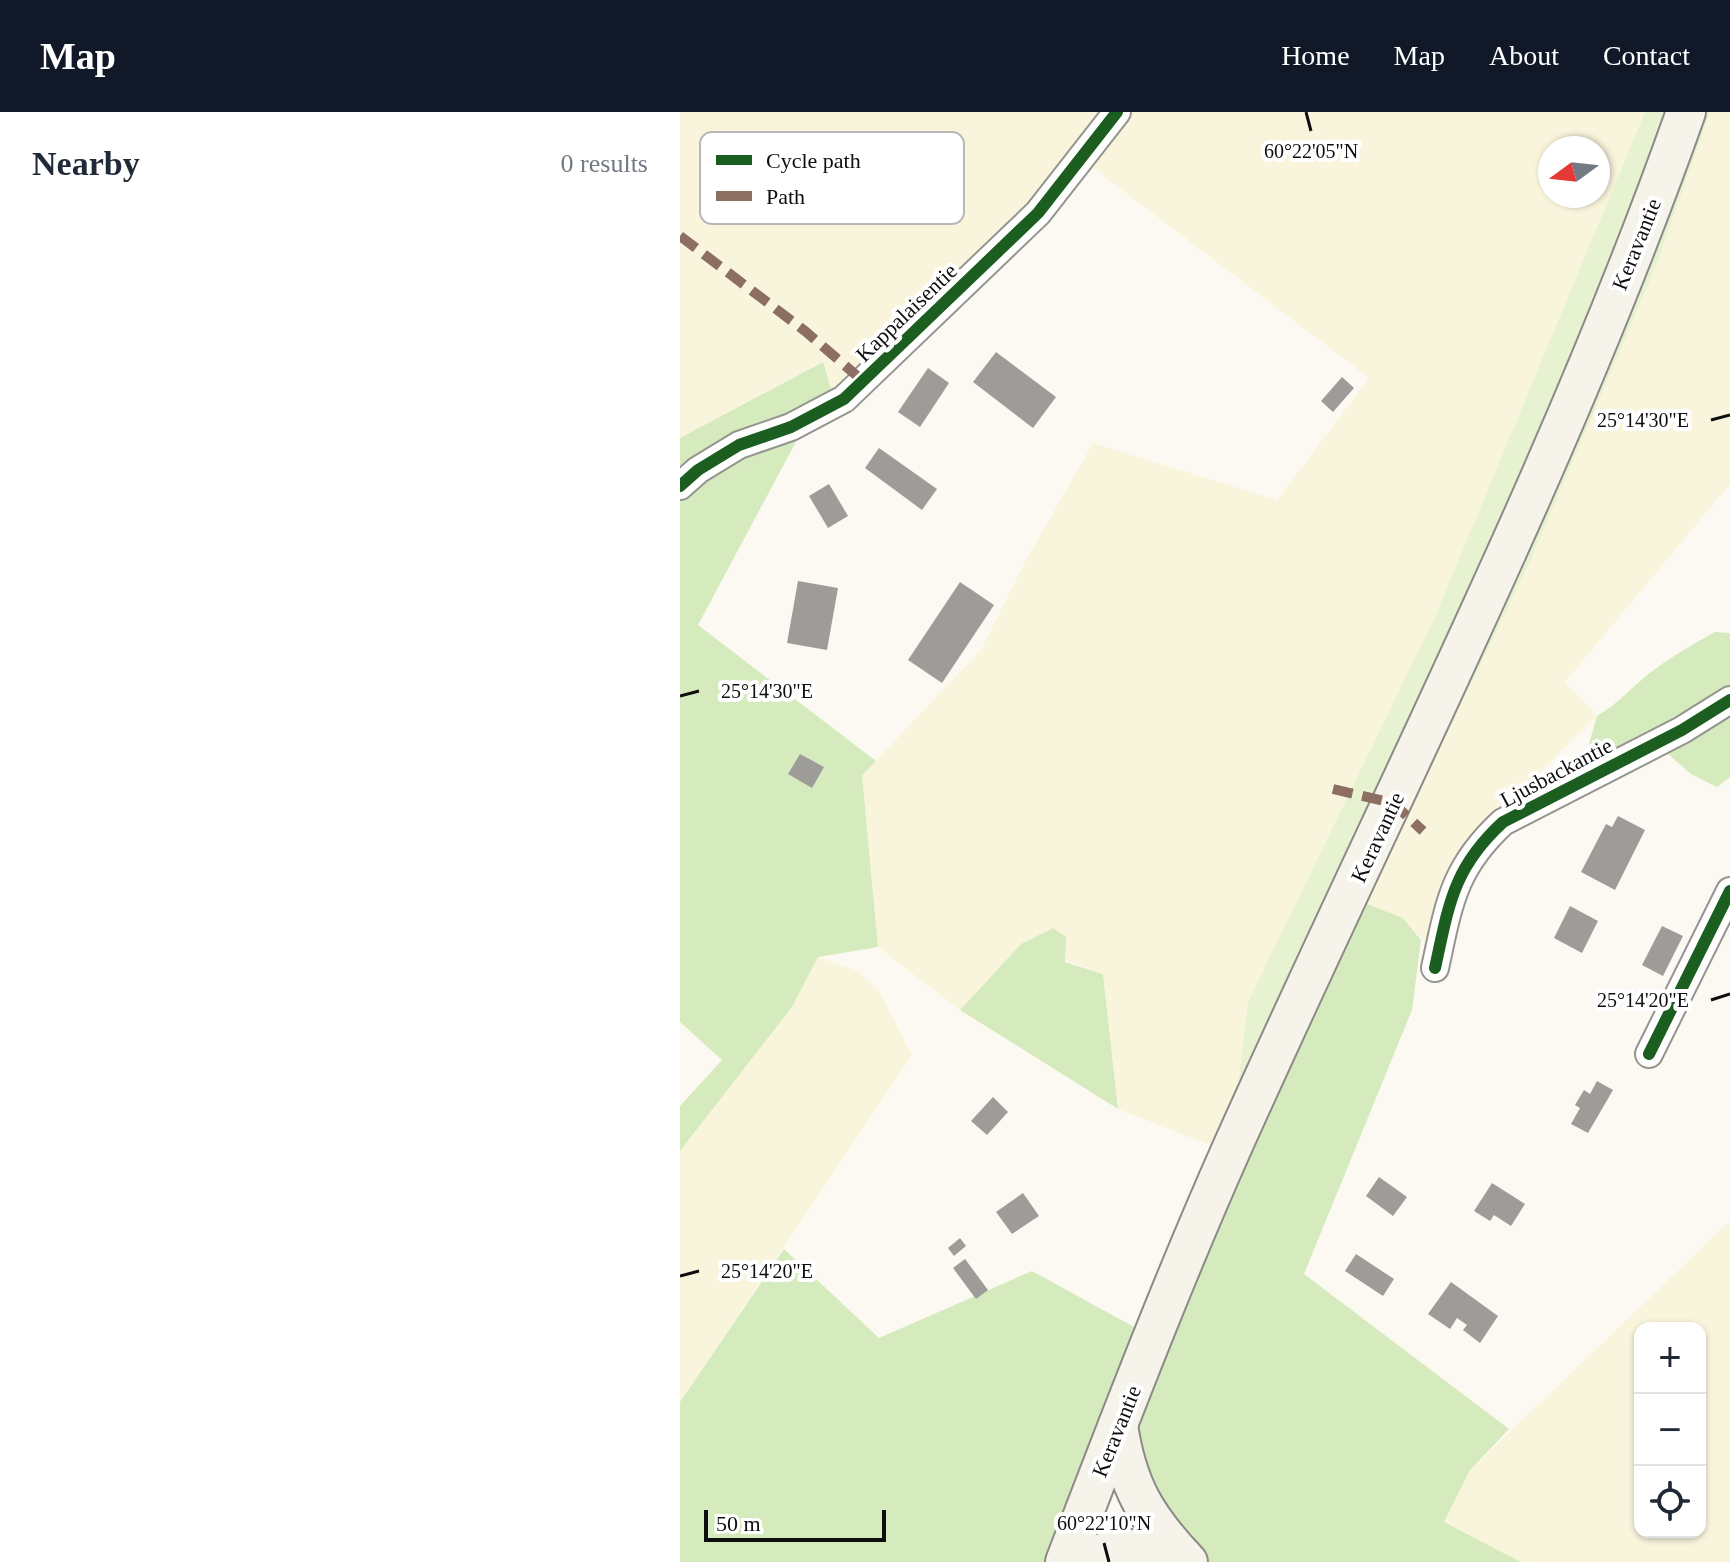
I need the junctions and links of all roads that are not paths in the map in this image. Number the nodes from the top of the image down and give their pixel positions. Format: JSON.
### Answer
{"nodes":[{"id":1,"x":1117,"y":112,"type":"edge"},
{"id":2,"x":1686,"y":112,"type":"edge"},
{"id":3,"x":680,"y":486,"type":"edge"},
{"id":4,"x":1730,"y":700,"type":"edge"},
{"id":5,"x":1730,"y":891,"type":"edge"},
{"id":6,"x":1435,"y":968,"type":"dead end"},
{"id":7,"x":1649,"y":1054,"type":"dead end"},
{"id":8,"x":1118,"y":1425,"type":"junction"},
{"id":9,"x":1065,"y":1562,"type":"edge"},
{"id":10,"x":1083,"y":1562,"type":"edge"},
{"id":11,"x":1180,"y":1562,"type":"edge"},
{"id":12,"x":1188,"y":1562,"type":"edge"}],
"edges":[{"from":1,"to":3,"type":"street","name":"Kappalaisentie"},
{"from":2,"to":8,"type":"main road","name":"Keravantie"},
{"from":4,"to":6,"type":"street","name":"Ljusbackantie"},
{"from":5,"to":7,"type":"street"},
{"from":8,"to":9,"type":"main road","name":"Keravantie"},
{"from":8,"to":12,"type":"main road"},
{"from":10,"to":11,"type":"main road"}]}
